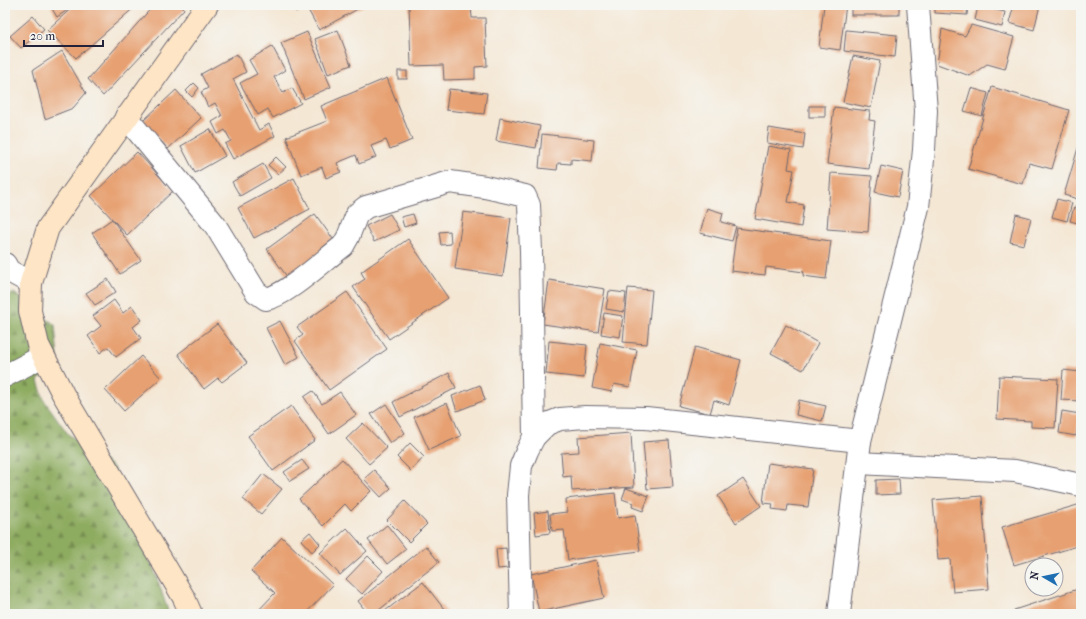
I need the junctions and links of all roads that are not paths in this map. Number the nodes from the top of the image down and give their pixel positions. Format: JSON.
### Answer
{"nodes":[{"id":1,"x":918,"y":5,"type":"edge"},
{"id":2,"x":204,"y":6,"type":"edge"},
{"id":3,"x":126,"y":117,"type":"junction"},
{"id":4,"x":5,"y":264,"type":"edge"},
{"id":5,"x":31,"y":283,"type":"junction"},
{"id":6,"x":44,"y":356,"type":"junction"},
{"id":7,"x":5,"y":376,"type":"edge"},
{"id":8,"x":534,"y":438,"type":"junction"},
{"id":9,"x":860,"y":441,"type":"junction"},
{"id":10,"x":858,"y":463,"type":"junction"},
{"id":11,"x":1081,"y":485,"type":"edge"},
{"id":12,"x":190,"y":614,"type":"edge"},
{"id":13,"x":521,"y":614,"type":"edge"},
{"id":14,"x":839,"y":614,"type":"edge"}],
"edges":[{"from":1,"to":9,"type":"street"},
{"from":2,"to":3,"type":"street"},
{"from":3,"to":5,"type":"street"},
{"from":3,"to":8,"type":"street"},
{"from":4,"to":5,"type":"street"},
{"from":5,"to":6,"type":"street"},
{"from":6,"to":7,"type":"street"},
{"from":6,"to":12,"type":"street"},
{"from":8,"to":9,"type":"street"},
{"from":8,"to":13,"type":"street"},
{"from":9,"to":10,"type":"street"},
{"from":10,"to":11,"type":"street"},
{"from":10,"to":14,"type":"street"}]}
